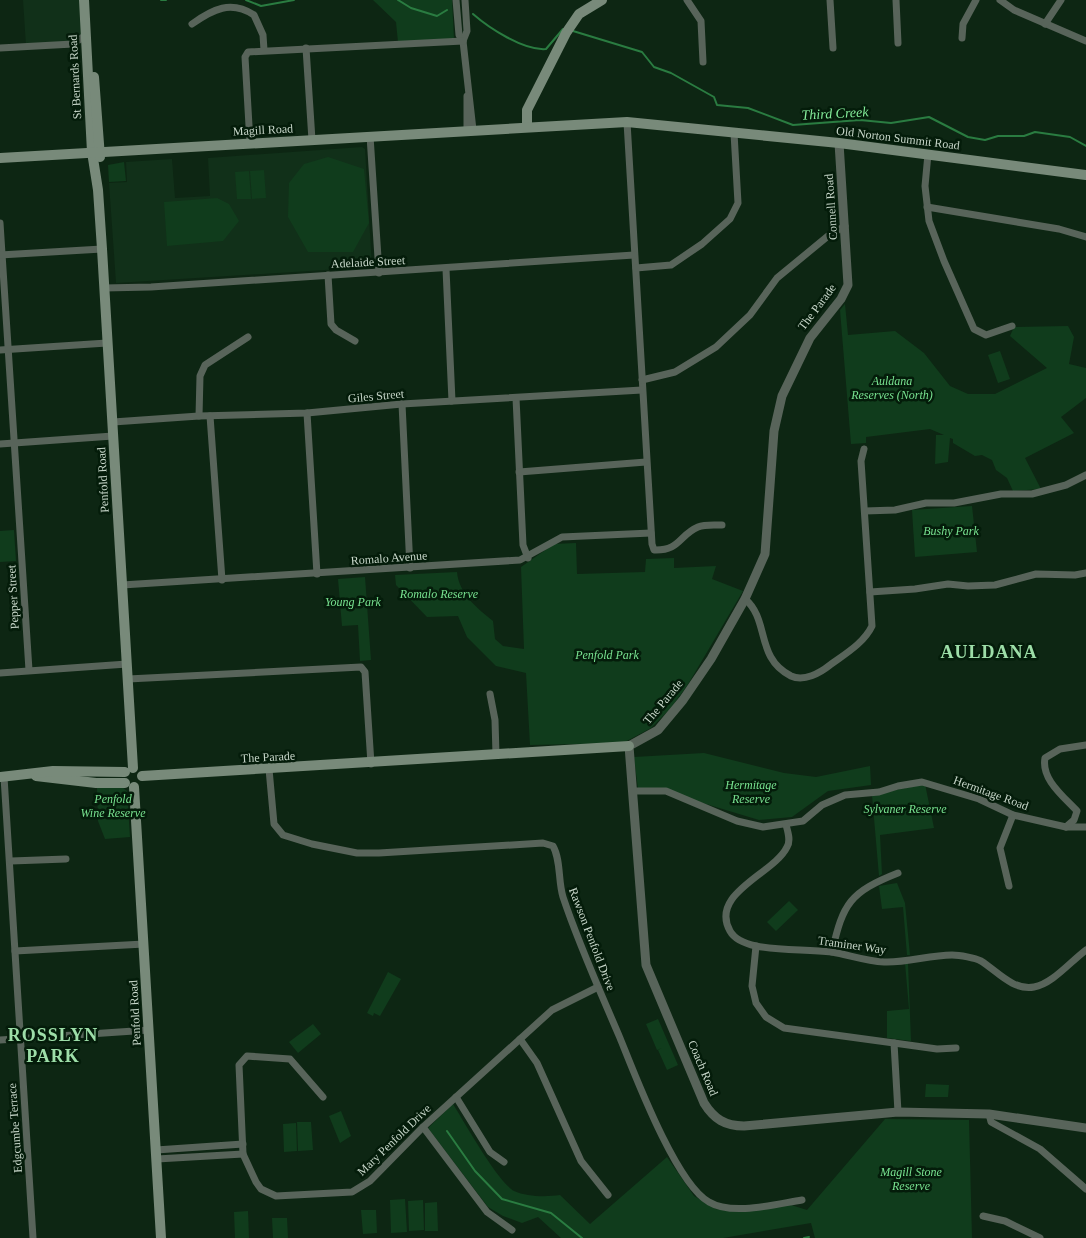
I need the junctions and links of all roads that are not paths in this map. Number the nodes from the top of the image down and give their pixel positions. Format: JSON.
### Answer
{"nodes":[{"id":1,"x":84,"y":0,"type":"edge"},
{"id":2,"x":89,"y":0,"type":"edge"},
{"id":3,"x":456,"y":0,"type":"edge"},
{"id":4,"x":465,"y":0,"type":"edge"},
{"id":5,"x":602,"y":0,"type":"edge"},
{"id":6,"x":687,"y":0,"type":"edge"},
{"id":7,"x":830,"y":0,"type":"edge"},
{"id":8,"x":896,"y":0,"type":"edge"},
{"id":9,"x":976,"y":0,"type":"edge"},
{"id":10,"x":1000,"y":0,"type":"edge"},
{"id":11,"x":1061,"y":0,"type":"edge"},
{"id":12,"x":192,"y":24,"type":"dead end"},
{"id":13,"x":1045,"y":24,"type":"junction"},
{"id":14,"x":86,"y":35,"type":"junction"},
{"id":15,"x":962,"y":38,"type":"dead end"},
{"id":16,"x":463,"y":41,"type":"junction"},
{"id":17,"x":1086,"y":41,"type":"edge"},
{"id":18,"x":898,"y":43,"type":"dead end"},
{"id":19,"x":73,"y":44,"type":"junction"},
{"id":20,"x":0,"y":48,"type":"edge"},
{"id":21,"x":306,"y":48,"type":"junction"},
{"id":22,"x":833,"y":48,"type":"dead end"},
{"id":23,"x":86,"y":50,"type":"junction"},
{"id":24,"x":264,"y":50,"type":"junction"},
{"id":25,"x":703,"y":62,"type":"dead end"},
{"id":26,"x":627,"y":122,"type":"junction"},
{"id":27,"x":527,"y":127,"type":"junction"},
{"id":28,"x":470,"y":130,"type":"junction"},
{"id":29,"x":734,"y":133,"type":"junction"},
{"id":30,"x":370,"y":136,"type":"junction"},
{"id":31,"x":312,"y":140,"type":"junction"},
{"id":32,"x":250,"y":143,"type":"junction"},
{"id":33,"x":839,"y":143,"type":"junction"},
{"id":34,"x":96,"y":152,"type":"junction"},
{"id":35,"x":928,"y":154,"type":"junction"},
{"id":36,"x":0,"y":158,"type":"edge"},
{"id":37,"x":1086,"y":175,"type":"edge"},
{"id":38,"x":927,"y":207,"type":"junction"},
{"id":39,"x":0,"y":222,"type":"edge"},
{"id":40,"x":845,"y":226,"type":"junction"},
{"id":41,"x":1086,"y":237,"type":"edge"},
{"id":42,"x":102,"y":249,"type":"junction"},
{"id":43,"x":1,"y":255,"type":"edge"},
{"id":44,"x":634,"y":255,"type":"junction"},
{"id":45,"x":636,"y":268,"type":"junction"},
{"id":46,"x":446,"y":269,"type":"junction"},
{"id":47,"x":848,"y":270,"type":"joint"},
{"id":48,"x":379,"y":273,"type":"junction"},
{"id":49,"x":328,"y":275,"type":"junction"},
{"id":50,"x":104,"y":288,"type":"junction"},
{"id":51,"x":1012,"y":326,"type":"dead end"},
{"id":52,"x":248,"y":337,"type":"dead end"},
{"id":53,"x":355,"y":341,"type":"dead end"},
{"id":54,"x":107,"y":343,"type":"junction"},
{"id":55,"x":4,"y":350,"type":"edge"},
{"id":56,"x":642,"y":380,"type":"junction"},
{"id":57,"x":642,"y":390,"type":"junction"},
{"id":58,"x":516,"y":398,"type":"junction"},
{"id":59,"x":452,"y":401,"type":"junction"},
{"id":60,"x":402,"y":404,"type":"junction"},
{"id":61,"x":307,"y":413,"type":"junction"},
{"id":62,"x":200,"y":416,"type":"junction"},
{"id":63,"x":210,"y":416,"type":"junction"},
{"id":64,"x":112,"y":422,"type":"junction"},
{"id":65,"x":113,"y":436,"type":"junction"},
{"id":66,"x":13,"y":443,"type":"junction"},
{"id":67,"x":0,"y":444,"type":"edge"},
{"id":68,"x":864,"y":449,"type":"dead end"},
{"id":69,"x":646,"y":462,"type":"junction"},
{"id":70,"x":519,"y":472,"type":"junction"},
{"id":71,"x":1086,"y":475,"type":"edge"},
{"id":72,"x":865,"y":511,"type":"junction"},
{"id":73,"x":722,"y":525,"type":"dead end"},
{"id":74,"x":651,"y":533,"type":"junction"},
{"id":75,"x":528,"y":558,"type":"junction"},
{"id":76,"x":410,"y":568,"type":"junction"},
{"id":77,"x":1086,"y":573,"type":"edge"},
{"id":78,"x":317,"y":574,"type":"junction"},
{"id":79,"x":222,"y":580,"type":"junction"},
{"id":80,"x":122,"y":585,"type":"junction"},
{"id":81,"x":870,"y":592,"type":"junction"},
{"id":82,"x":745,"y":599,"type":"junction"},
{"id":83,"x":127,"y":664,"type":"junction"},
{"id":84,"x":29,"y":670,"type":"junction"},
{"id":85,"x":0,"y":673,"type":"edge"},
{"id":86,"x":128,"y":679,"type":"junction"},
{"id":87,"x":490,"y":694,"type":"dead end"},
{"id":88,"x":1086,"y":745,"type":"edge"},
{"id":89,"x":629,"y":746,"type":"junction"},
{"id":90,"x":496,"y":755,"type":"junction"},
{"id":91,"x":371,"y":764,"type":"junction"},
{"id":92,"x":269,"y":769,"type":"junction"},
{"id":93,"x":129,"y":770,"type":"junction"},
{"id":94,"x":30,"y":775,"type":"junction"},
{"id":95,"x":142,"y":776,"type":"junction"},
{"id":96,"x":2,"y":777,"type":"edge"},
{"id":97,"x":129,"y":785,"type":"junction"},
{"id":98,"x":634,"y":792,"type":"junction"},
{"id":99,"x":1013,"y":815,"type":"junction"},
{"id":100,"x":786,"y":825,"type":"junction"},
{"id":101,"x":1066,"y":827,"type":"junction"},
{"id":102,"x":1086,"y":827,"type":"edge"},
{"id":103,"x":66,"y":859,"type":"dead end"},
{"id":104,"x":11,"y":861,"type":"junction"},
{"id":105,"x":898,"y":873,"type":"dead end"},
{"id":106,"x":1010,"y":886,"type":"dead end"},
{"id":107,"x":144,"y":944,"type":"junction"},
{"id":108,"x":756,"y":946,"type":"junction"},
{"id":109,"x":1086,"y":950,"type":"edge"},
{"id":110,"x":15,"y":951,"type":"junction"},
{"id":111,"x":832,"y":952,"type":"junction"},
{"id":112,"x":598,"y":987,"type":"junction"},
{"id":113,"x":149,"y":1030,"type":"junction"},
{"id":114,"x":21,"y":1038,"type":"junction"},
{"id":115,"x":520,"y":1039,"type":"junction"},
{"id":116,"x":0,"y":1040,"type":"edge"},
{"id":117,"x":894,"y":1043,"type":"junction"},
{"id":118,"x":956,"y":1048,"type":"dead end"},
{"id":119,"x":323,"y":1097,"type":"dead end"},
{"id":120,"x":456,"y":1097,"type":"junction"},
{"id":121,"x":898,"y":1112,"type":"junction"},
{"id":122,"x":989,"y":1114,"type":"junction"},
{"id":123,"x":423,"y":1127,"type":"junction"},
{"id":124,"x":1086,"y":1128,"type":"edge"},
{"id":125,"x":244,"y":1144,"type":"junction"},
{"id":126,"x":157,"y":1154,"type":"junction"},
{"id":127,"x":244,"y":1154,"type":"junction"},
{"id":128,"x":504,"y":1162,"type":"dead end"},
{"id":129,"x":1086,"y":1189,"type":"edge"},
{"id":130,"x":608,"y":1195,"type":"dead end"},
{"id":131,"x":802,"y":1200,"type":"dead end"},
{"id":132,"x":983,"y":1216,"type":"dead end"},
{"id":133,"x":512,"y":1230,"type":"dead end"},
{"id":134,"x":33,"y":1238,"type":"edge"},
{"id":135,"x":162,"y":1238,"type":"edge"},
{"id":136,"x":1040,"y":1238,"type":"edge"}],
"edges":[{"from":1,"to":14,"type":"main road","name":"St Bernards Road"},
{"from":2,"to":34,"type":"main road","name":"St Bernards Road"},
{"from":3,"to":16,"type":"street"},
{"from":4,"to":16,"type":"street"},
{"from":5,"to":27,"type":"main road"},
{"from":6,"to":25,"type":"street"},
{"from":7,"to":22,"type":"street"},
{"from":8,"to":18,"type":"street"},
{"from":9,"to":15,"type":"street"},
{"from":10,"to":13,"type":"street"},
{"from":11,"to":13,"type":"street"},
{"from":12,"to":24,"type":"street"},
{"from":13,"to":17,"type":"street"},
{"from":14,"to":19,"type":"street"},
{"from":14,"to":23,"type":"main road","name":"St Bernards Road"},
{"from":16,"to":21,"type":"street"},
{"from":16,"to":28,"type":"street"},
{"from":19,"to":20,"type":"street"},
{"from":19,"to":23,"type":"street"},
{"from":21,"to":24,"type":"street"},
{"from":21,"to":31,"type":"street"},
{"from":23,"to":34,"type":"main road","name":"St Bernards Road"},
{"from":24,"to":32,"type":"street"},
{"from":26,"to":27,"type":"main road","name":"Old Norton Summit Road"},
{"from":26,"to":29,"type":"main road","name":"Old Norton Summit Road"},
{"from":26,"to":44,"type":"street"},
{"from":27,"to":28,"type":"main road","name":"Magill Road"},
{"from":28,"to":30,"type":"main road","name":"Magill Road"},
{"from":29,"to":33,"type":"main road","name":"Old Norton Summit Road"},
{"from":29,"to":45,"type":"street"},
{"from":30,"to":31,"type":"main road","name":"Magill Road"},
{"from":30,"to":48,"type":"street"},
{"from":31,"to":32,"type":"main road","name":"Magill Road"},
{"from":32,"to":34,"type":"main road","name":"Magill Road"},
{"from":33,"to":35,"type":"main road","name":"Old Norton Summit Road"},
{"from":33,"to":40,"type":"street","name":"Connell Road"},
{"from":34,"to":36,"type":"main road","name":"Magill Road"},
{"from":34,"to":42,"type":"main road","name":"Penfold Road"},
{"from":35,"to":37,"type":"main road","name":"Old Norton Summit Road"},
{"from":35,"to":38,"type":"street"},
{"from":38,"to":41,"type":"street"},
{"from":38,"to":51,"type":"street"},
{"from":39,"to":43,"type":"street","name":"Pepper Street"},
{"from":40,"to":47,"type":"street","name":"Connell Road"},
{"from":40,"to":56,"type":"street"},
{"from":42,"to":43,"type":"street"},
{"from":42,"to":50,"type":"main road","name":"Penfold Road"},
{"from":43,"to":55,"type":"street","name":"Pepper Street"},
{"from":44,"to":45,"type":"street"},
{"from":44,"to":46,"type":"street","name":"Adelaide Street"},
{"from":45,"to":56,"type":"street"},
{"from":46,"to":48,"type":"street","name":"Adelaide Street"},
{"from":46,"to":59,"type":"street"},
{"from":47,"to":82,"type":"street","name":"The Parade"},
{"from":48,"to":49,"type":"street","name":"Adelaide Street"},
{"from":49,"to":50,"type":"street","name":"Adelaide Street"},
{"from":49,"to":53,"type":"street"},
{"from":50,"to":54,"type":"main road","name":"Penfold Road"},
{"from":52,"to":62,"type":"street"},
{"from":54,"to":55,"type":"street"},
{"from":54,"to":64,"type":"main road","name":"Penfold Road"},
{"from":55,"to":66,"type":"street","name":"Pepper Street"},
{"from":56,"to":57,"type":"street"},
{"from":57,"to":58,"type":"street","name":"Giles Street"},
{"from":57,"to":69,"type":"street"},
{"from":58,"to":59,"type":"street","name":"Giles Street"},
{"from":58,"to":70,"type":"street"},
{"from":59,"to":60,"type":"street","name":"Giles Street"},
{"from":60,"to":61,"type":"street","name":"Giles Street"},
{"from":60,"to":76,"type":"street"},
{"from":61,"to":63,"type":"street","name":"Giles Street"},
{"from":61,"to":78,"type":"street"},
{"from":62,"to":63,"type":"street","name":"Giles Street"},
{"from":62,"to":64,"type":"street","name":"Giles Street"},
{"from":63,"to":79,"type":"street"},
{"from":64,"to":65,"type":"main road","name":"Penfold Road"},
{"from":65,"to":66,"type":"street"},
{"from":65,"to":80,"type":"main road","name":"Penfold Road"},
{"from":66,"to":67,"type":"street"},
{"from":66,"to":84,"type":"street","name":"Pepper Street"},
{"from":68,"to":72,"type":"street"},
{"from":69,"to":70,"type":"street"},
{"from":69,"to":74,"type":"street"},
{"from":70,"to":75,"type":"street"},
{"from":71,"to":72,"type":"street"},
{"from":72,"to":81,"type":"street"},
{"from":73,"to":74,"type":"street"},
{"from":74,"to":75,"type":"street","name":"Romalo Avenue"},
{"from":75,"to":76,"type":"street","name":"Romalo Avenue"},
{"from":76,"to":78,"type":"street","name":"Romalo Avenue"},
{"from":77,"to":81,"type":"street"},
{"from":78,"to":79,"type":"street","name":"Romalo Avenue"},
{"from":79,"to":80,"type":"street","name":"Romalo Avenue"},
{"from":80,"to":83,"type":"main road","name":"Penfold Road"},
{"from":81,"to":82,"type":"street"},
{"from":82,"to":89,"type":"street","name":"The Parade"},
{"from":83,"to":84,"type":"street"},
{"from":83,"to":86,"type":"main road","name":"Penfold Road"},
{"from":84,"to":85,"type":"street"},
{"from":86,"to":91,"type":"street"},
{"from":86,"to":93,"type":"main road","name":"Penfold Road"},
{"from":87,"to":90,"type":"street"},
{"from":88,"to":101,"type":"street"},
{"from":89,"to":90,"type":"main road","name":"The Parade"},
{"from":89,"to":98,"type":"street","name":"Coach Road"},
{"from":90,"to":91,"type":"main road","name":"The Parade"},
{"from":91,"to":92,"type":"main road","name":"The Parade"},
{"from":92,"to":95,"type":"main road","name":"The Parade"},
{"from":92,"to":112,"type":"street","name":"Rawson Penfold Drive"},
{"from":93,"to":94,"type":"main road"},
{"from":93,"to":95,"type":"main road"},
{"from":93,"to":97,"type":"main road"},
{"from":94,"to":96,"type":"main road"},
{"from":94,"to":97,"type":"main road"},
{"from":95,"to":97,"type":"main road"},
{"from":96,"to":104,"type":"street","name":"Edgcumbe Terrace"},
{"from":97,"to":107,"type":"main road","name":"Penfold Road"},
{"from":98,"to":100,"type":"street","name":"Hermitage Road"},
{"from":98,"to":121,"type":"street","name":"Coach Road"},
{"from":99,"to":100,"type":"street","name":"Hermitage Road"},
{"from":99,"to":101,"type":"street","name":"Hermitage Road"},
{"from":99,"to":106,"type":"street"},
{"from":100,"to":108,"type":"street","name":"Traminer Way"},
{"from":101,"to":102,"type":"street","name":"Hermitage Road"},
{"from":103,"to":104,"type":"street"},
{"from":104,"to":110,"type":"street","name":"Edgcumbe Terrace"},
{"from":105,"to":111,"type":"street"},
{"from":107,"to":110,"type":"street"},
{"from":107,"to":113,"type":"main road","name":"Penfold Road"},
{"from":108,"to":111,"type":"street","name":"Traminer Way"},
{"from":108,"to":117,"type":"street"},
{"from":109,"to":111,"type":"street","name":"Traminer Way"},
{"from":110,"to":114,"type":"street","name":"Edgcumbe Terrace"},
{"from":112,"to":115,"type":"street","name":"Mary Penfold Drive"},
{"from":112,"to":131,"type":"street","name":"Rawson Penfold Drive"},
{"from":113,"to":114,"type":"street"},
{"from":113,"to":126,"type":"main road","name":"Penfold Road"},
{"from":114,"to":116,"type":"street"},
{"from":114,"to":134,"type":"street","name":"Edgcumbe Terrace"},
{"from":115,"to":120,"type":"street","name":"Mary Penfold Drive"},
{"from":115,"to":130,"type":"street"},
{"from":117,"to":118,"type":"street"},
{"from":117,"to":121,"type":"street"},
{"from":119,"to":125,"type":"street"},
{"from":120,"to":123,"type":"street","name":"Mary Penfold Drive"},
{"from":120,"to":128,"type":"street"},
{"from":121,"to":122,"type":"street","name":"Coach Road"},
{"from":122,"to":124,"type":"street","name":"Coach Road"},
{"from":122,"to":129,"type":"street"},
{"from":123,"to":127,"type":"street","name":"Mary Penfold Drive"},
{"from":123,"to":133,"type":"street"},
{"from":125,"to":126,"type":"street"},
{"from":125,"to":127,"type":"street"},
{"from":126,"to":127,"type":"street"},
{"from":126,"to":135,"type":"main road","name":"Penfold Road"},
{"from":132,"to":136,"type":"street"}]}
